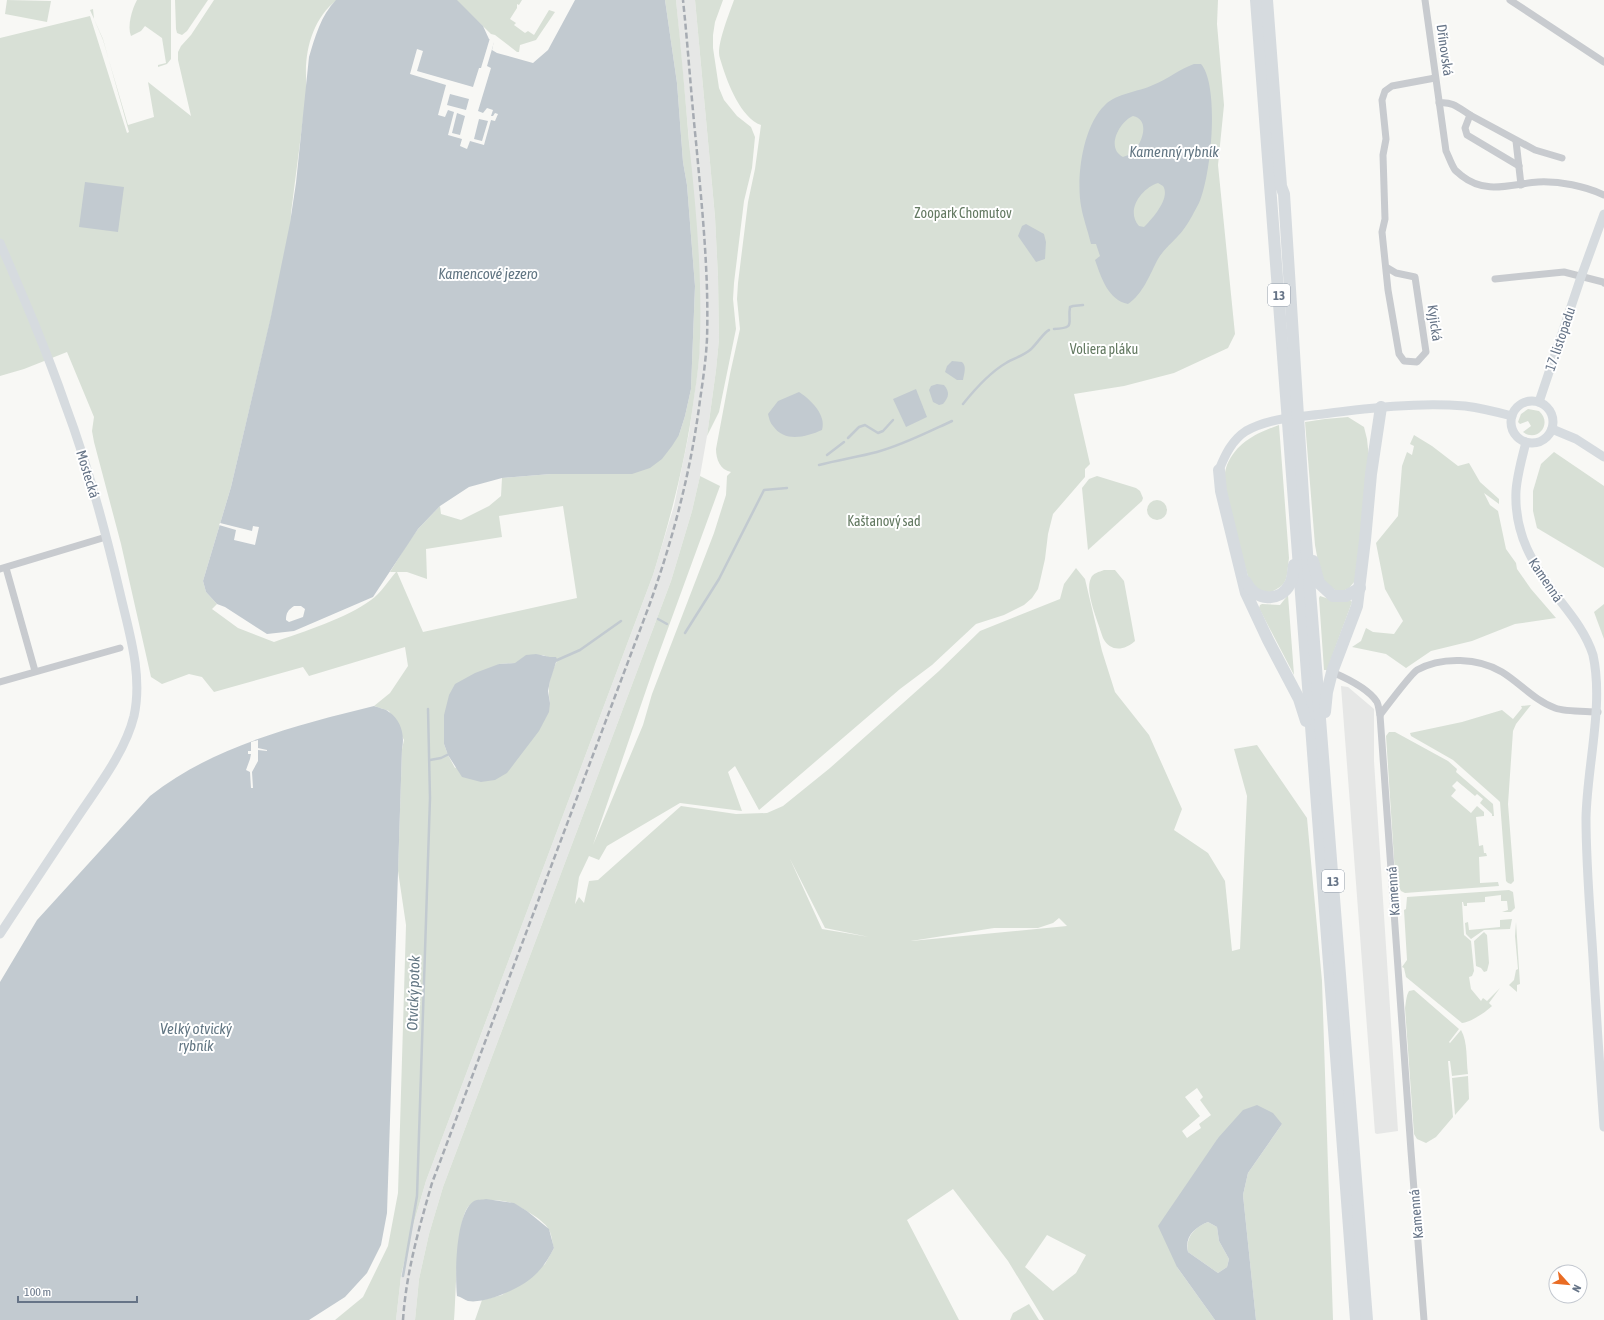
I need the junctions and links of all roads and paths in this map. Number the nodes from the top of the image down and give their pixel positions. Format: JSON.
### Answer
{"nodes":[{"id":1,"x":1256,"y":0,"type":"edge"},
{"id":2,"x":1266,"y":0,"type":"edge"},
{"id":3,"x":1425,"y":0,"type":"edge"},
{"id":4,"x":1510,"y":0,"type":"edge"},
{"id":5,"x":1604,"y":62,"type":"edge"},
{"id":6,"x":1435,"y":78,"type":"junction"},
{"id":7,"x":1439,"y":103,"type":"junction"},
{"id":8,"x":1470,"y":115,"type":"junction"},
{"id":9,"x":1516,"y":141,"type":"junction"},
{"id":10,"x":1562,"y":158,"type":"dead end"},
{"id":11,"x":1519,"y":166,"type":"junction"},
{"id":12,"x":1521,"y":185,"type":"junction"},
{"id":13,"x":1604,"y":195,"type":"edge"},
{"id":14,"x":1604,"y":214,"type":"edge"},
{"id":15,"x":0,"y":243,"type":"edge"},
{"id":16,"x":1386,"y":267,"type":"junction"},
{"id":17,"x":1581,"y":276,"type":"junction"},
{"id":18,"x":1496,"y":280,"type":"dead end"},
{"id":19,"x":1604,"y":284,"type":"edge"},
{"id":20,"x":1291,"y":396,"type":"junction"},
{"id":21,"x":1539,"y":402,"type":"junction"},
{"id":22,"x":1382,"y":407,"type":"junction"},
{"id":23,"x":1512,"y":416,"type":"junction"},
{"id":24,"x":1552,"y":429,"type":"junction"},
{"id":25,"x":1526,"y":442,"type":"junction"},
{"id":26,"x":1294,"y":443,"type":"junction"},
{"id":27,"x":1604,"y":457,"type":"edge"},
{"id":28,"x":1219,"y":470,"type":"joint"},
{"id":29,"x":1305,"y":528,"type":"junction"},
{"id":30,"x":106,"y":537,"type":"junction"},
{"id":31,"x":1297,"y":548,"type":"junction"},
{"id":32,"x":3,"y":568,"type":"edge"},
{"id":33,"x":1241,"y":570,"type":"junction"},
{"id":34,"x":1360,"y":588,"type":"junction"},
{"id":35,"x":120,"y":648,"type":"dead end"},
{"id":36,"x":35,"y":671,"type":"junction"},
{"id":37,"x":1332,"y":672,"type":"junction"},
{"id":38,"x":0,"y":682,"type":"edge"},
{"id":39,"x":1598,"y":712,"type":"junction"},
{"id":40,"x":1380,"y":715,"type":"junction"},
{"id":41,"x":1318,"y":747,"type":"junction"},
{"id":42,"x":0,"y":934,"type":"edge"},
{"id":43,"x":1604,"y":1127,"type":"edge"},
{"id":44,"x":1356,"y":1320,"type":"edge"},
{"id":45,"x":1367,"y":1320,"type":"edge"},
{"id":46,"x":1424,"y":1320,"type":"edge"}],
"edges":[{"from":1,"to":20,"type":"highway","number":"13"},
{"from":2,"to":20,"type":"highway","number":"13"},
{"from":3,"to":6,"type":"street","name":"Dřínovská"},
{"from":4,"to":5,"type":"street"},
{"from":6,"to":7,"type":"street","name":"Dřínovská"},
{"from":6,"to":16,"type":"street","name":"Kyjická"},
{"from":7,"to":8,"type":"street"},
{"from":7,"to":12,"type":"street","name":"Dřínovská"},
{"from":8,"to":9,"type":"street"},
{"from":8,"to":11,"type":"street"},
{"from":9,"to":10,"type":"street"},
{"from":9,"to":11,"type":"street"},
{"from":11,"to":12,"type":"street"},
{"from":12,"to":13,"type":"street","name":"Dřínovská"},
{"from":14,"to":17,"type":"street","name":"17. listopadu"},
{"from":15,"to":30,"type":"street","name":"Mostecká"},
{"from":16,"to":16,"type":"street","name":"Kyjická"},
{"from":17,"to":18,"type":"street"},
{"from":17,"to":19,"type":"street"},
{"from":17,"to":21,"type":"street","name":"17. listopadu"},
{"from":20,"to":26,"type":"highway","number":"13"},
{"from":21,"to":23,"type":"street"},
{"from":21,"to":24,"type":"street"},
{"from":22,"to":23,"type":"street"},
{"from":22,"to":28,"type":"street"},
{"from":22,"to":34,"type":"highway"},
{"from":23,"to":25,"type":"street"},
{"from":24,"to":25,"type":"street"},
{"from":24,"to":27,"type":"street"},
{"from":25,"to":39,"type":"street","name":"Kamenná"},
{"from":26,"to":29,"type":"highway","number":"13"},
{"from":26,"to":31,"type":"highway","number":"13"},
{"from":28,"to":33,"type":"highway"},
{"from":29,"to":34,"type":"highway"},
{"from":29,"to":41,"type":"highway","number":"13"},
{"from":30,"to":32,"type":"street"},
{"from":30,"to":42,"type":"street","name":"Mostecká"},
{"from":31,"to":33,"type":"highway"},
{"from":31,"to":41,"type":"highway","number":"13"},
{"from":32,"to":36,"type":"street"},
{"from":33,"to":41,"type":"highway"},
{"from":34,"to":37,"type":"highway"},
{"from":35,"to":36,"type":"street"},
{"from":36,"to":38,"type":"street"},
{"from":37,"to":40,"type":"street","name":"Kamenná"},
{"from":37,"to":41,"type":"highway"},
{"from":39,"to":40,"type":"street"},
{"from":39,"to":43,"type":"street","name":"Kamenná"},
{"from":40,"to":46,"type":"street","name":"Kamenná"},
{"from":41,"to":44,"type":"highway","number":"13"},
{"from":41,"to":45,"type":"highway","number":"13"}]}
